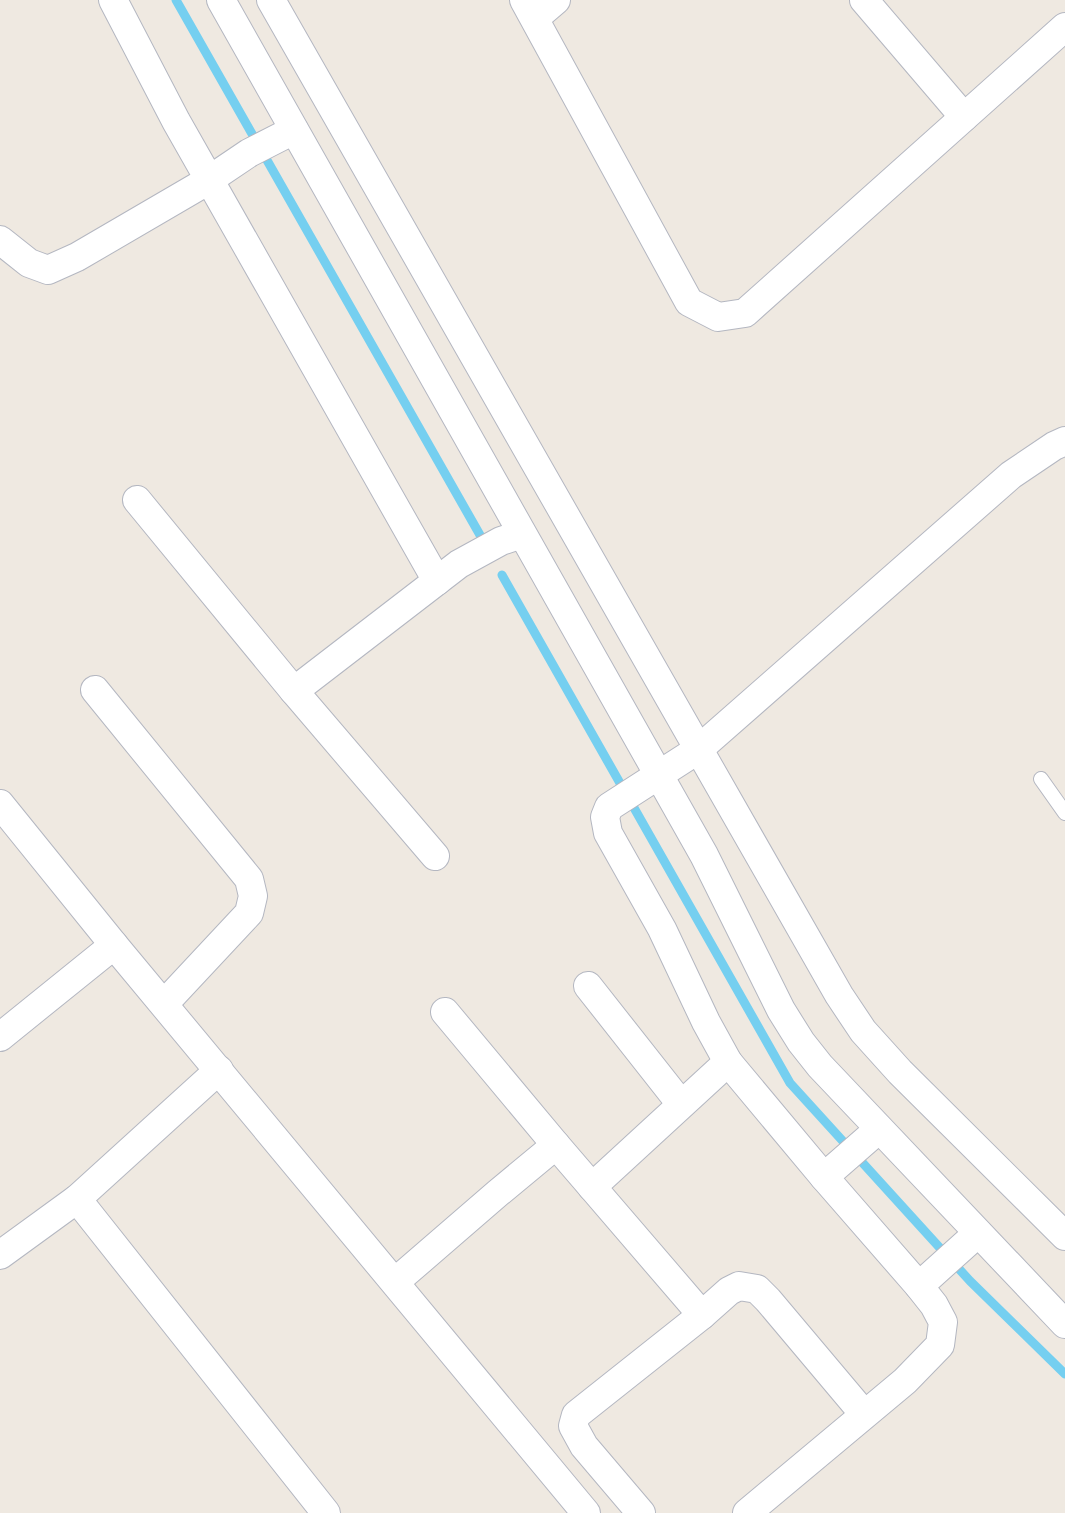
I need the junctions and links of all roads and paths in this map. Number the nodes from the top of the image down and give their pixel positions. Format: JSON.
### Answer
{"nodes":[{"id":1,"x":113,"y":0,"type":"edge"},
{"id":2,"x":221,"y":0,"type":"edge"},
{"id":3,"x":270,"y":0,"type":"edge"},
{"id":4,"x":556,"y":0,"type":"edge"},
{"id":5,"x":864,"y":0,"type":"edge"},
{"id":6,"x":529,"y":9,"type":"edge"},
{"id":7,"x":1065,"y":27,"type":"edge"},
{"id":8,"x":964,"y":117,"type":"junction"},
{"id":9,"x":271,"y":142,"type":"junction"},
{"id":10,"x":209,"y":180,"type":"junction"},
{"id":11,"x":0,"y":240,"type":"edge"},
{"id":12,"x":1065,"y":441,"type":"edge"},
{"id":13,"x":137,"y":500,"type":"dead end"},
{"id":14,"x":522,"y":534,"type":"junction"},
{"id":15,"x":437,"y":581,"type":"junction"},
{"id":16,"x":95,"y":690,"type":"dead end"},
{"id":17,"x":294,"y":691,"type":"junction"},
{"id":18,"x":699,"y":749,"type":"junction"},
{"id":19,"x":659,"y":775,"type":"junction"},
{"id":20,"x":1040,"y":779,"type":"dead end"},
{"id":21,"x":0,"y":804,"type":"edge"},
{"id":22,"x":1065,"y":813,"type":"edge"},
{"id":23,"x":435,"y":856,"type":"dead end"},
{"id":24,"x":114,"y":944,"type":"junction"},
{"id":25,"x":588,"y":986,"type":"dead end"},
{"id":26,"x":164,"y":1004,"type":"junction"},
{"id":27,"x":445,"y":1012,"type":"dead end"},
{"id":28,"x":0,"y":1037,"type":"edge"},
{"id":29,"x":728,"y":1062,"type":"junction"},
{"id":30,"x":219,"y":1070,"type":"junction"},
{"id":31,"x":681,"y":1104,"type":"junction"},
{"id":32,"x":556,"y":1145,"type":"junction"},
{"id":33,"x":851,"y":1153,"type":"junction"},
{"id":34,"x":592,"y":1187,"type":"junction"},
{"id":35,"x":77,"y":1199,"type":"junction"},
{"id":36,"x":1065,"y":1236,"type":"edge"},
{"id":37,"x":960,"y":1248,"type":"junction"},
{"id":38,"x":0,"y":1255,"type":"edge"},
{"id":39,"x":395,"y":1282,"type":"junction"},
{"id":40,"x":919,"y":1286,"type":"junction"},
{"id":41,"x":702,"y":1315,"type":"junction"},
{"id":42,"x":1065,"y":1324,"type":"edge"},
{"id":43,"x":864,"y":1414,"type":"junction"},
{"id":44,"x":326,"y":1513,"type":"edge"},
{"id":45,"x":586,"y":1513,"type":"edge"},
{"id":46,"x":641,"y":1513,"type":"edge"},
{"id":47,"x":747,"y":1513,"type":"edge"}],
"edges":[{"from":1,"to":10,"type":"street"},
{"from":2,"to":9,"type":"street"},
{"from":3,"to":18,"type":"street"},
{"from":4,"to":6,"type":"street"},
{"from":5,"to":8,"type":"street"},
{"from":6,"to":8,"type":"street"},
{"from":7,"to":8,"type":"street"},
{"from":9,"to":10,"type":"street"},
{"from":9,"to":14,"type":"street"},
{"from":10,"to":11,"type":"street"},
{"from":10,"to":15,"type":"street"},
{"from":12,"to":18,"type":"street"},
{"from":13,"to":17,"type":"street"},
{"from":14,"to":15,"type":"street"},
{"from":14,"to":19,"type":"street"},
{"from":15,"to":17,"type":"street"},
{"from":16,"to":26,"type":"street"},
{"from":17,"to":23,"type":"street"},
{"from":18,"to":19,"type":"street"},
{"from":18,"to":36,"type":"street"},
{"from":19,"to":29,"type":"street"},
{"from":19,"to":33,"type":"street"},
{"from":20,"to":22,"type":"lane"},
{"from":21,"to":24,"type":"street"},
{"from":24,"to":26,"type":"street"},
{"from":24,"to":28,"type":"street"},
{"from":25,"to":31,"type":"street"},
{"from":26,"to":30,"type":"street"},
{"from":27,"to":32,"type":"street"},
{"from":29,"to":31,"type":"street"},
{"from":29,"to":33,"type":"street"},
{"from":30,"to":35,"type":"street"},
{"from":30,"to":39,"type":"street"},
{"from":31,"to":34,"type":"street"},
{"from":32,"to":34,"type":"street"},
{"from":32,"to":39,"type":"street"},
{"from":33,"to":37,"type":"street"},
{"from":33,"to":40,"type":"street"},
{"from":34,"to":41,"type":"street"},
{"from":35,"to":38,"type":"street"},
{"from":35,"to":44,"type":"street"},
{"from":37,"to":40,"type":"street"},
{"from":37,"to":42,"type":"street"},
{"from":39,"to":45,"type":"street"},
{"from":40,"to":43,"type":"street"},
{"from":41,"to":43,"type":"street"},
{"from":41,"to":46,"type":"street"},
{"from":43,"to":47,"type":"street"}]}
